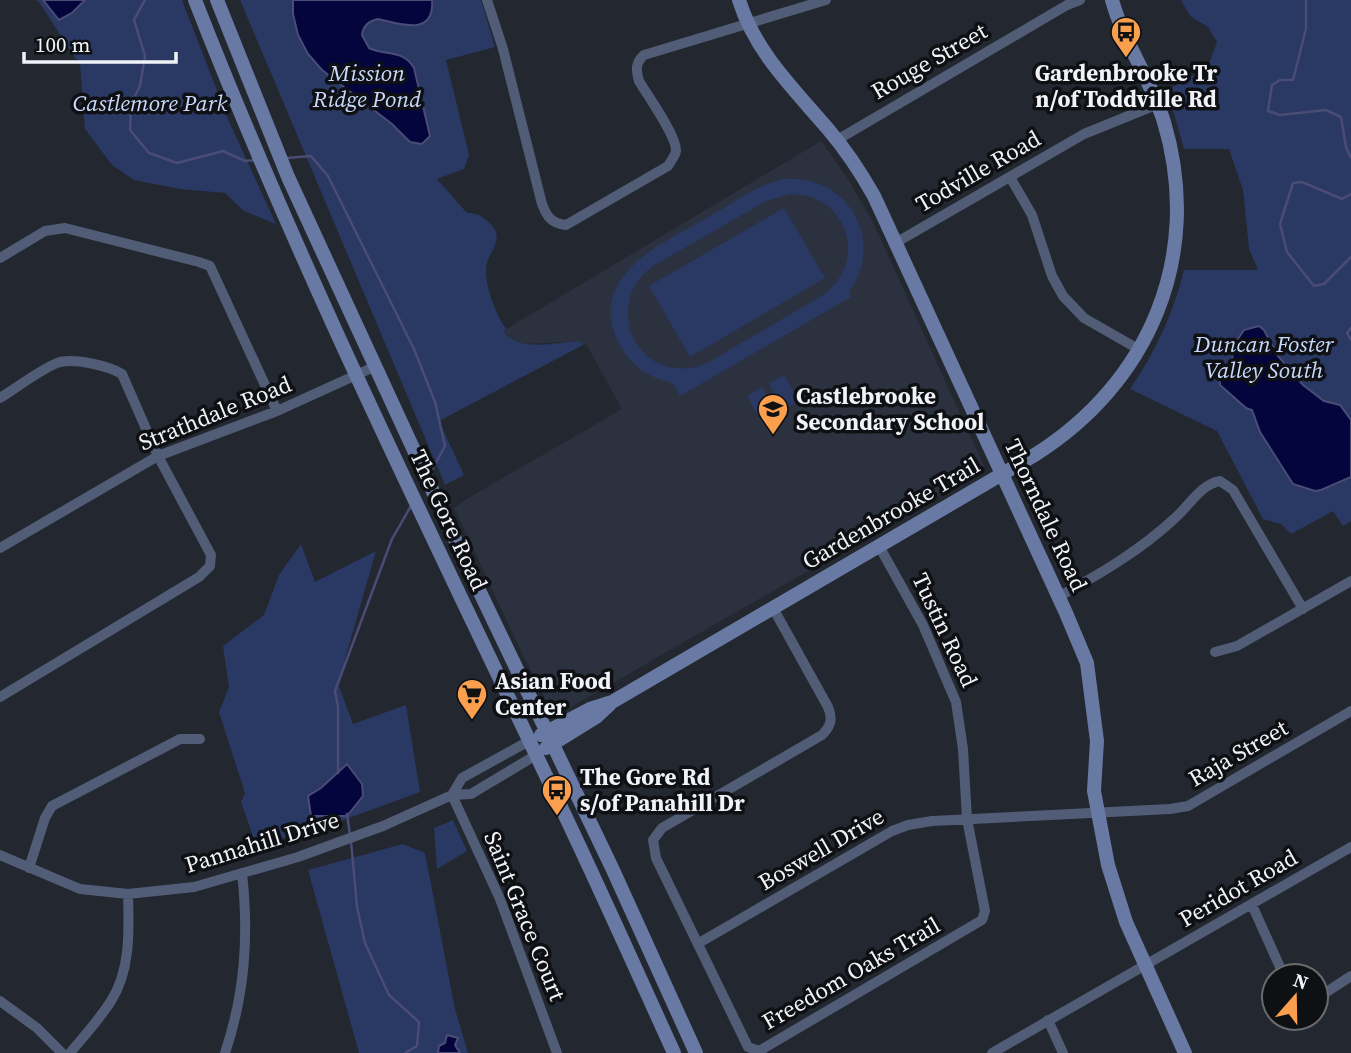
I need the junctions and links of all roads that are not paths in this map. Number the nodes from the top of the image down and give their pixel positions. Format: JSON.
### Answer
{"nodes":[{"id":1,"x":195,"y":0,"type":"edge"},
{"id":2,"x":217,"y":0,"type":"edge"},
{"id":3,"x":487,"y":0,"type":"edge"},
{"id":4,"x":738,"y":0,"type":"edge"},
{"id":5,"x":826,"y":0,"type":"edge"},
{"id":6,"x":1080,"y":0,"type":"edge"},
{"id":7,"x":1112,"y":0,"type":"edge"},
{"id":8,"x":749,"y":24,"type":"junction"},
{"id":9,"x":1158,"y":104,"type":"junction"},
{"id":10,"x":837,"y":140,"type":"junction"},
{"id":11,"x":1010,"y":177,"type":"junction"},
{"id":12,"x":897,"y":242,"type":"junction"},
{"id":13,"x":0,"y":258,"type":"edge"},
{"id":14,"x":1140,"y":350,"type":"junction"},
{"id":15,"x":376,"y":366,"type":"junction"},
{"id":16,"x":357,"y":375,"type":"junction"},
{"id":17,"x":0,"y":398,"type":"edge"},
{"id":18,"x":277,"y":411,"type":"junction"},
{"id":19,"x":158,"y":456,"type":"junction"},
{"id":20,"x":1003,"y":474,"type":"junction"},
{"id":21,"x":879,"y":546,"type":"junction"},
{"id":22,"x":0,"y":548,"type":"edge"},
{"id":23,"x":1351,"y":581,"type":"edge"},
{"id":24,"x":1059,"y":597,"type":"junction"},
{"id":25,"x":774,"y":608,"type":"junction"},
{"id":26,"x":1303,"y":609,"type":"junction"},
{"id":27,"x":1215,"y":652,"type":"dead end"},
{"id":28,"x":0,"y":696,"type":"edge"},
{"id":29,"x":1351,"y":711,"type":"edge"},
{"id":30,"x":550,"y":738,"type":"junction"},
{"id":31,"x":200,"y":739,"type":"dead end"},
{"id":32,"x":529,"y":741,"type":"junction"},
{"id":33,"x":536,"y":755,"type":"junction"},
{"id":34,"x":452,"y":795,"type":"junction"},
{"id":35,"x":1097,"y":812,"type":"junction"},
{"id":36,"x":967,"y":819,"type":"junction"},
{"id":37,"x":1351,"y":847,"type":"edge"},
{"id":38,"x":0,"y":855,"type":"edge"},
{"id":39,"x":29,"y":868,"type":"junction"},
{"id":40,"x":242,"y":873,"type":"junction"},
{"id":41,"x":128,"y":894,"type":"junction"},
{"id":42,"x":1252,"y":905,"type":"junction"},
{"id":43,"x":633,"y":913,"type":"junction"},
{"id":44,"x":614,"y":921,"type":"junction"},
{"id":45,"x":699,"y":943,"type":"junction"},
{"id":46,"x":1278,"y":962,"type":"edge"},
{"id":47,"x":1145,"y":965,"type":"junction"},
{"id":48,"x":1351,"y":976,"type":"edge"},
{"id":49,"x":1330,"y":990,"type":"edge"},
{"id":50,"x":0,"y":1001,"type":"edge"},
{"id":51,"x":1048,"y":1020,"type":"junction"},
{"id":52,"x":62,"y":1053,"type":"edge"},
{"id":53,"x":70,"y":1053,"type":"edge"},
{"id":54,"x":225,"y":1053,"type":"edge"},
{"id":55,"x":556,"y":1053,"type":"edge"},
{"id":56,"x":674,"y":1053,"type":"edge"},
{"id":57,"x":696,"y":1053,"type":"edge"},
{"id":58,"x":992,"y":1053,"type":"edge"},
{"id":59,"x":1063,"y":1053,"type":"edge"},
{"id":60,"x":1185,"y":1053,"type":"edge"}],
"edges":[{"from":1,"to":16,"type":"main road","name":"The Gore Road"},
{"from":2,"to":15,"type":"main road","name":"The Gore Road"},
{"from":3,"to":8,"type":"street"},
{"from":4,"to":8,"type":"main road","name":"Thorndale Road"},
{"from":5,"to":8,"type":"street"},
{"from":6,"to":10,"type":"street","name":"Rouge Street"},
{"from":7,"to":9,"type":"main road","name":"Gardenbrooke Trail"},
{"from":8,"to":10,"type":"main road","name":"Thorndale Road"},
{"from":9,"to":11,"type":"street","name":"Todville Road"},
{"from":9,"to":14,"type":"main road","name":"Gardenbrooke Trail"},
{"from":10,"to":12,"type":"main road","name":"Thorndale Road"},
{"from":11,"to":12,"type":"street","name":"Todville Road"},
{"from":11,"to":14,"type":"street"},
{"from":12,"to":20,"type":"main road","name":"Thorndale Road"},
{"from":13,"to":18,"type":"street"},
{"from":14,"to":20,"type":"main road","name":"Gardenbrooke Trail"},
{"from":15,"to":16,"type":"street","name":"Strathdale Road"},
{"from":15,"to":30,"type":"main road","name":"The Gore Road"},
{"from":16,"to":18,"type":"street","name":"Strathdale Road"},
{"from":16,"to":32,"type":"main road","name":"The Gore Road"},
{"from":17,"to":19,"type":"street"},
{"from":18,"to":19,"type":"street","name":"Strathdale Road"},
{"from":19,"to":22,"type":"street","name":"Strathdale Road"},
{"from":19,"to":28,"type":"street"},
{"from":20,"to":21,"type":"main road","name":"Gardenbrooke Trail"},
{"from":20,"to":24,"type":"main road","name":"Thorndale Road"},
{"from":21,"to":25,"type":"main road","name":"Gardenbrooke Trail"},
{"from":21,"to":36,"type":"street","name":"Tustin Road"},
{"from":23,"to":26,"type":"street"},
{"from":24,"to":26,"type":"street"},
{"from":24,"to":35,"type":"main road","name":"Thorndale Road"},
{"from":25,"to":30,"type":"main road","name":"Gardenbrooke Trail"},
{"from":25,"to":45,"type":"street","name":"Freedom Oaks Trail"},
{"from":26,"to":27,"type":"street"},
{"from":29,"to":35,"type":"street","name":"Raja Street"},
{"from":30,"to":32,"type":"main road"},
{"from":30,"to":33,"type":"main road"},
{"from":30,"to":43,"type":"main road","name":"The Gore Road"},
{"from":31,"to":39,"type":"street"},
{"from":32,"to":33,"type":"main road","name":"The Gore Road"},
{"from":32,"to":34,"type":"street","name":"Pannahill Drive"},
{"from":33,"to":34,"type":"street","name":"Pannahill Drive"},
{"from":33,"to":44,"type":"main road","name":"The Gore Road"},
{"from":34,"to":40,"type":"street","name":"Pannahill Drive"},
{"from":34,"to":55,"type":"street","name":"Saint Grace Court"},
{"from":35,"to":36,"type":"street","name":"Boswell Drive"},
{"from":35,"to":47,"type":"main road","name":"Thorndale Road"},
{"from":36,"to":45,"type":"street","name":"Boswell Drive"},
{"from":36,"to":45,"type":"street","name":"Freedom Oaks Trail"},
{"from":37,"to":42,"type":"street","name":"Peridot Road"},
{"from":38,"to":39,"type":"street","name":"Pannahill Drive"},
{"from":39,"to":41,"type":"street","name":"Pannahill Drive"},
{"from":40,"to":41,"type":"street","name":"Pannahill Drive"},
{"from":40,"to":54,"type":"street"},
{"from":41,"to":53,"type":"street"},
{"from":42,"to":46,"type":"street"},
{"from":42,"to":47,"type":"street","name":"Peridot Road"},
{"from":43,"to":44,"type":"main road"},
{"from":43,"to":57,"type":"main road","name":"The Gore Road"},
{"from":44,"to":56,"type":"main road","name":"The Gore Road"},
{"from":47,"to":51,"type":"street","name":"Peridot Road"},
{"from":47,"to":60,"type":"main road","name":"Thorndale Road"},
{"from":48,"to":49,"type":"street"},
{"from":50,"to":52,"type":"street"},
{"from":51,"to":58,"type":"street","name":"Peridot Road"},
{"from":51,"to":59,"type":"street"}]}
